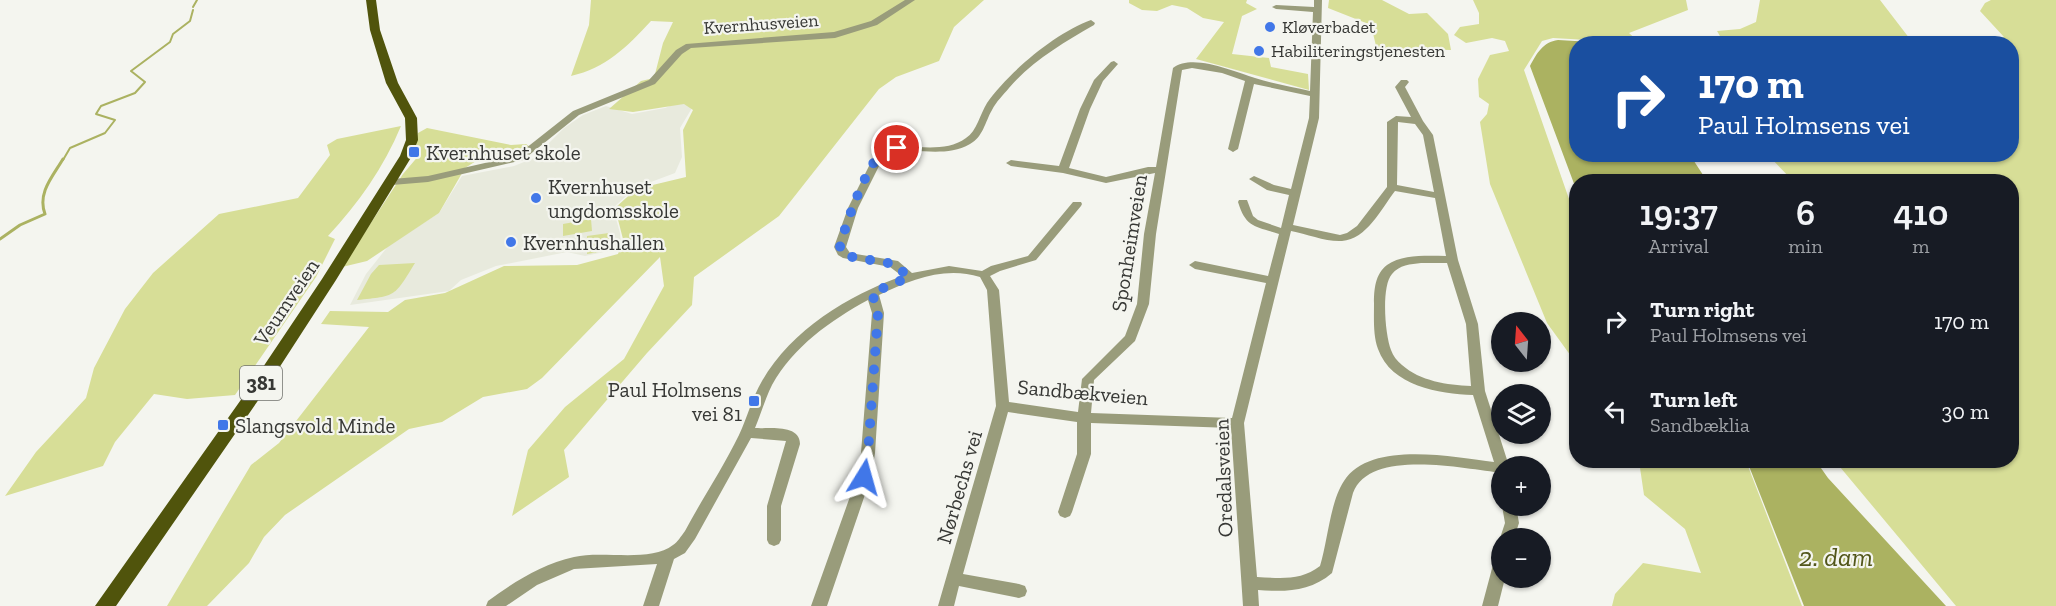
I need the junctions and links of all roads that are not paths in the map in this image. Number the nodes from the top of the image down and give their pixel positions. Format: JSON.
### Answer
{"nodes":[{"id":1,"x":371,"y":0,"type":"edge"},
{"id":2,"x":911,"y":0,"type":"edge"},
{"id":3,"x":1317,"y":5,"type":"edge"},
{"id":4,"x":1276,"y":7,"type":"dead end"},
{"id":5,"x":1091,"y":23,"type":"dead end"},
{"id":6,"x":1114,"y":64,"type":"dead end"},
{"id":7,"x":1250,"y":80,"type":"junction"},
{"id":8,"x":1404,"y":82,"type":"dead end"},
{"id":9,"x":1316,"y":95,"type":"junction"},
{"id":10,"x":1419,"y":121,"type":"junction"},
{"id":11,"x":1233,"y":149,"type":"dead end"},
{"id":12,"x":1011,"y":163,"type":"dead end"},
{"id":13,"x":1063,"y":170,"type":"junction"},
{"id":14,"x":1160,"y":170,"type":"junction"},
{"id":15,"x":1254,"y":179,"type":"dead end"},
{"id":16,"x":392,"y":182,"type":"junction"},
{"id":17,"x":1392,"y":187,"type":"junction"},
{"id":18,"x":1296,"y":193,"type":"junction"},
{"id":19,"x":1439,"y":196,"type":"junction"},
{"id":20,"x":1243,"y":202,"type":"dead end"},
{"id":21,"x":1077,"y":204,"type":"dead end"},
{"id":22,"x":1287,"y":230,"type":"junction"},
{"id":23,"x":1452,"y":260,"type":"junction"},
{"id":24,"x":1195,"y":265,"type":"dead end"},
{"id":25,"x":984,"y":275,"type":"junction"},
{"id":26,"x":909,"y":277,"type":"junction"},
{"id":27,"x":1274,"y":281,"type":"junction"},
{"id":28,"x":872,"y":293,"type":"junction"},
{"id":29,"x":1478,"y":391,"type":"junction"},
{"id":30,"x":1003,"y":406,"type":"junction"},
{"id":31,"x":1084,"y":416,"type":"junction"},
{"id":32,"x":1238,"y":423,"type":"junction"},
{"id":33,"x":747,"y":433,"type":"junction"},
{"id":34,"x":1499,"y":456,"type":"edge"},
{"id":35,"x":1491,"y":466,"type":"edge"},
{"id":36,"x":1065,"y":512,"type":"dead end"},
{"id":37,"x":774,"y":540,"type":"dead end"},
{"id":38,"x":668,"y":555,"type":"junction"},
{"id":39,"x":954,"y":579,"type":"junction"},
{"id":40,"x":1249,"y":583,"type":"junction"},
{"id":41,"x":1495,"y":588,"type":"edge"},
{"id":42,"x":1018,"y":591,"type":"dead end"},
{"id":43,"x":105,"y":606,"type":"edge"},
{"id":44,"x":494,"y":606,"type":"edge"},
{"id":45,"x":651,"y":606,"type":"edge"},
{"id":46,"x":819,"y":606,"type":"edge"},
{"id":47,"x":946,"y":606,"type":"edge"},
{"id":48,"x":1251,"y":606,"type":"edge"},
{"id":49,"x":1490,"y":606,"type":"edge"}],
"edges":[{"from":1,"to":16,"type":"main road","name":"Veumveien","number":"381"},
{"from":2,"to":16,"type":"street","name":"Kvernhusveien"},
{"from":3,"to":4,"type":"street","name":"Oredalsveien"},
{"from":3,"to":9,"type":"street","name":"Oredalsveien"},
{"from":5,"to":26,"type":"street"},
{"from":6,"to":13,"type":"street"},
{"from":7,"to":9,"type":"street"},
{"from":7,"to":11,"type":"street"},
{"from":7,"to":14,"type":"street","name":"Sponheimveien"},
{"from":8,"to":10,"type":"street"},
{"from":9,"to":18,"type":"street","name":"Oredalsveien"},
{"from":10,"to":17,"type":"street"},
{"from":10,"to":19,"type":"street"},
{"from":12,"to":13,"type":"street"},
{"from":13,"to":14,"type":"street"},
{"from":14,"to":31,"type":"street","name":"Sponheimveien"},
{"from":15,"to":18,"type":"street"},
{"from":16,"to":43,"type":"main road","name":"Veumveien","number":"381"},
{"from":17,"to":19,"type":"street"},
{"from":17,"to":22,"type":"street"},
{"from":18,"to":22,"type":"street","name":"Oredalsveien"},
{"from":19,"to":23,"type":"street"},
{"from":20,"to":22,"type":"street"},
{"from":21,"to":25,"type":"street"},
{"from":22,"to":27,"type":"street","name":"Oredalsveien"},
{"from":23,"to":29,"type":"street"},
{"from":23,"to":29,"type":"street"},
{"from":24,"to":27,"type":"street"},
{"from":25,"to":26,"type":"street"},
{"from":25,"to":30,"type":"street","name":"Sandbækveien"},
{"from":26,"to":28,"type":"street"},
{"from":27,"to":32,"type":"street","name":"Oredalsveien"},
{"from":28,"to":33,"type":"street"},
{"from":28,"to":46,"type":"street"},
{"from":29,"to":34,"type":"street"},
{"from":30,"to":31,"type":"street","name":"Sandbækveien"},
{"from":30,"to":39,"type":"street","name":"Nørbechs vei"},
{"from":31,"to":32,"type":"street","name":"Sandbækveien"},
{"from":31,"to":36,"type":"street","name":"Sponheimveien"},
{"from":32,"to":40,"type":"street","name":"Oredalsveien"},
{"from":33,"to":37,"type":"street"},
{"from":33,"to":38,"type":"street"},
{"from":35,"to":40,"type":"street"},
{"from":38,"to":44,"type":"street"},
{"from":38,"to":45,"type":"street"},
{"from":39,"to":42,"type":"street"},
{"from":39,"to":47,"type":"street","name":"Nørbechs vei"},
{"from":40,"to":48,"type":"street","name":"Oredalsveien"},
{"from":41,"to":49,"type":"street"}]}
